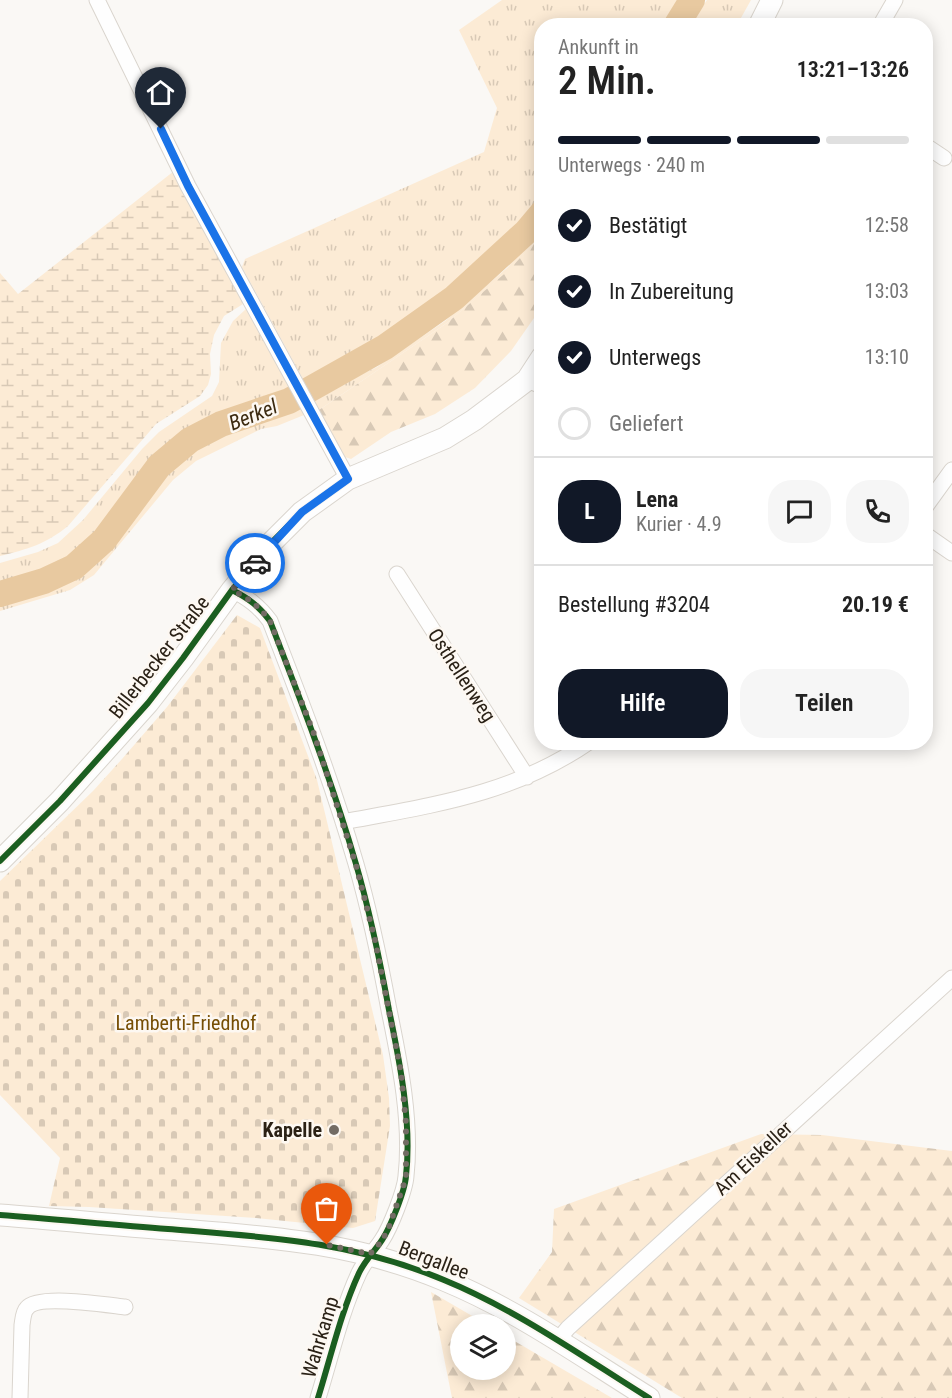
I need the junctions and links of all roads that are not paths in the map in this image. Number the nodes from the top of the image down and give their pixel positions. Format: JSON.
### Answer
{"nodes":[{"id":1,"x":97,"y":0,"type":"edge"},
{"id":2,"x":772,"y":0,"type":"edge"},
{"id":3,"x":895,"y":0,"type":"edge"},
{"id":4,"x":763,"y":18,"type":"edge"},
{"id":5,"x":885,"y":18,"type":"edge"},
{"id":6,"x":933,"y":151,"type":"edge"},
{"id":7,"x":944,"y":158,"type":"dead end"},
{"id":8,"x":534,"y":383,"type":"edge"},
{"id":9,"x":952,"y":470,"type":"edge"},
{"id":10,"x":348,"y":479,"type":"junction"},
{"id":11,"x":933,"y":496,"type":"edge"},
{"id":12,"x":933,"y":540,"type":"edge"},
{"id":13,"x":952,"y":553,"type":"edge"},
{"id":14,"x":397,"y":573,"type":"dead end"},
{"id":15,"x":232,"y":590,"type":"junction"},
{"id":16,"x":578,"y":750,"type":"edge"},
{"id":17,"x":527,"y":777,"type":"junction"},
{"id":18,"x":343,"y":822,"type":"junction"},
{"id":19,"x":0,"y":861,"type":"edge"},
{"id":20,"x":952,"y":978,"type":"edge"},
{"id":21,"x":0,"y":1215,"type":"edge"},
{"id":22,"x":370,"y":1254,"type":"junction"},
{"id":23,"x":125,"y":1306,"type":"dead end"},
{"id":24,"x":557,"y":1341,"type":"junction"},
{"id":25,"x":20,"y":1398,"type":"edge"},
{"id":26,"x":318,"y":1398,"type":"edge"},
{"id":27,"x":649,"y":1398,"type":"edge"}],
"edges":[{"from":1,"to":10,"type":"street"},
{"from":2,"to":4,"type":"main road"},
{"from":3,"to":5,"type":"street"},
{"from":6,"to":7,"type":"street"},
{"from":8,"to":10,"type":"main road","name":"Billerbecker Straße"},
{"from":9,"to":11,"type":"street"},
{"from":10,"to":15,"type":"main road","name":"Billerbecker Straße"},
{"from":12,"to":13,"type":"street"},
{"from":14,"to":17,"type":"street","name":"Osthellenweg"},
{"from":15,"to":18,"type":"street","name":"Wahrkamp"},
{"from":15,"to":19,"type":"main road","name":"Billerbecker Straße"},
{"from":16,"to":17,"type":"street"},
{"from":17,"to":18,"type":"street"},
{"from":18,"to":22,"type":"street","name":"Wahrkamp"},
{"from":20,"to":24,"type":"street","name":"Am Eiskeller"},
{"from":21,"to":22,"type":"main road","name":"Bergallee"},
{"from":22,"to":24,"type":"main road","name":"Bergallee"},
{"from":22,"to":26,"type":"street","name":"Wahrkamp"},
{"from":23,"to":25,"type":"street"},
{"from":24,"to":27,"type":"main road","name":"Bergallee"}]}
